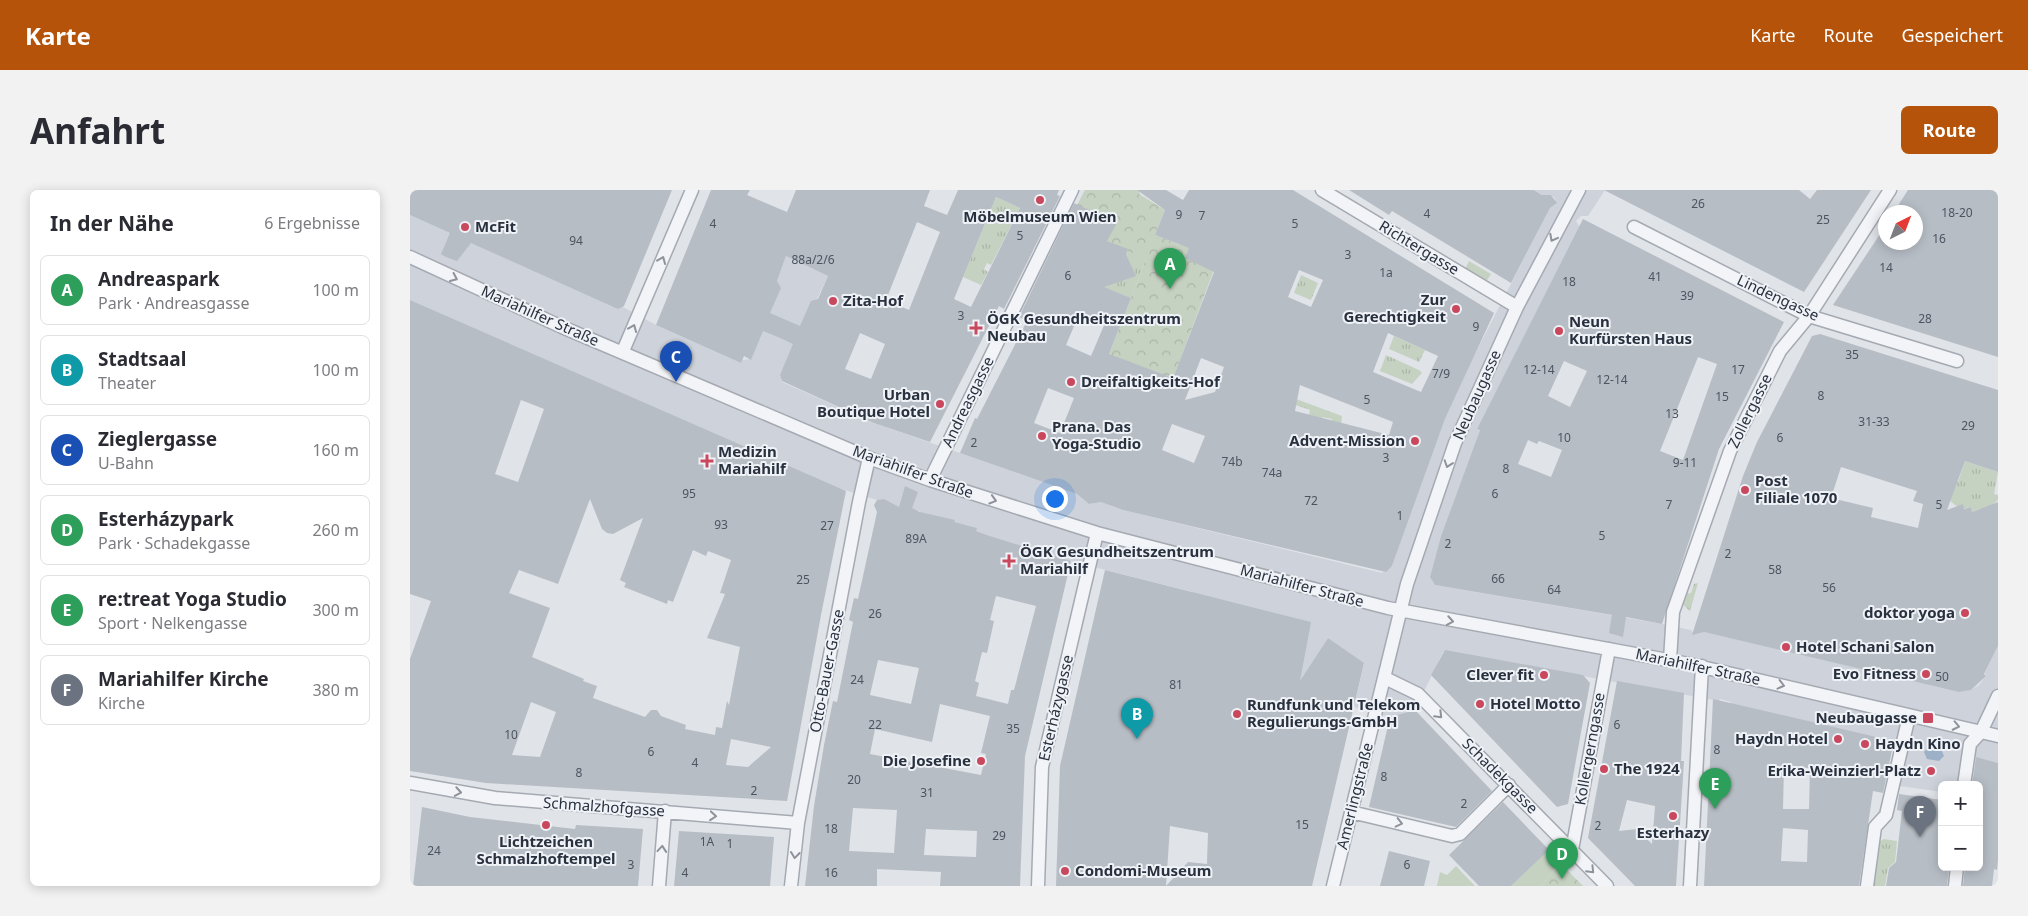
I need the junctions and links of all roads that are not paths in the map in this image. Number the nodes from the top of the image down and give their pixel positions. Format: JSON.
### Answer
{"nodes":[{"id":1,"x":692,"y":190,"type":"edge"},
{"id":2,"x":1072,"y":190,"type":"edge"},
{"id":3,"x":1322,"y":190,"type":"edge"},
{"id":4,"x":1890,"y":190,"type":"edge"},
{"id":5,"x":1575,"y":192,"type":"edge"},
{"id":6,"x":1634,"y":227,"type":"dead end"},
{"id":7,"x":410,"y":257,"type":"edge"},
{"id":8,"x":1517,"y":307,"type":"junction"},
{"id":9,"x":1809,"y":316,"type":"junction"},
{"id":10,"x":623,"y":351,"type":"junction"},
{"id":11,"x":1957,"y":361,"type":"dead end"},
{"id":12,"x":869,"y":458,"type":"junction"},
{"id":13,"x":930,"y":480,"type":"junction"},
{"id":14,"x":1097,"y":533,"type":"junction"},
{"id":15,"x":1402,"y":611,"type":"junction"},
{"id":16,"x":1609,"y":649,"type":"junction"},
{"id":17,"x":1670,"y":660,"type":"junction"},
{"id":18,"x":1702,"y":666,"type":"junction"},
{"id":19,"x":1385,"y":678,"type":"junction"},
{"id":20,"x":1998,"y":696,"type":"edge"},
{"id":21,"x":1909,"y":716,"type":"junction"},
{"id":22,"x":1981,"y":732,"type":"junction"},
{"id":23,"x":1998,"y":736,"type":"edge"},
{"id":24,"x":1965,"y":781,"type":"edge"},
{"id":25,"x":410,"y":785,"type":"edge"},
{"id":26,"x":1508,"y":785,"type":"junction"},
{"id":27,"x":665,"y":812,"type":"junction"},
{"id":28,"x":1351,"y":812,"type":"junction"},
{"id":29,"x":798,"y":823,"type":"junction"},
{"id":30,"x":1572,"y":850,"type":"junction"},
{"id":31,"x":1957,"y":871,"type":"edge"},
{"id":32,"x":659,"y":886,"type":"edge"},
{"id":33,"x":791,"y":886,"type":"edge"},
{"id":34,"x":1038,"y":886,"type":"edge"},
{"id":35,"x":1333,"y":886,"type":"edge"},
{"id":36,"x":1606,"y":886,"type":"edge"},
{"id":37,"x":1690,"y":886,"type":"edge"},
{"id":38,"x":1867,"y":886,"type":"edge"},
{"id":39,"x":1955,"y":886,"type":"edge"}],
"edges":[{"from":10,"to":1,"type":"street","one_way":true},
{"from":2,"to":13,"type":"street","name":"Andreasgasse"},
{"from":3,"to":8,"type":"street","name":"Richtergasse"},
{"from":4,"to":9,"type":"street","name":"Zollergasse"},
{"from":5,"to":8,"type":"street","name":"Neubaugasse","one_way":true},
{"from":6,"to":9,"type":"street","name":"Lindengasse"},
{"from":7,"to":10,"type":"street","name":"Mariahilfer Straße","one_way":true},
{"from":8,"to":15,"type":"street","name":"Neubaugasse","one_way":true},
{"from":9,"to":11,"type":"street","name":"Lindengasse"},
{"from":9,"to":17,"type":"street","name":"Zollergasse"},
{"from":10,"to":12,"type":"street","name":"Mariahilfer Straße"},
{"from":12,"to":13,"type":"street","name":"Mariahilfer Straße"},
{"from":12,"to":29,"type":"street","name":"Otto-Bauer-Gasse"},
{"from":13,"to":14,"type":"street","name":"Mariahilfer Straße","one_way":true},
{"from":14,"to":15,"type":"street","name":"Mariahilfer Straße"},
{"from":14,"to":34,"type":"street","name":"Esterházygasse"},
{"from":15,"to":16,"type":"street","name":"Mariahilfer Straße","one_way":true},
{"from":15,"to":19,"type":"street","name":"Neubaugasse"},
{"from":16,"to":17,"type":"street","name":"Mariahilfer Straße"},
{"from":16,"to":30,"type":"street","name":"Kollergerngasse"},
{"from":17,"to":18,"type":"street","name":"Mariahilfer Straße"},
{"from":18,"to":21,"type":"street","name":"Mariahilfer Straße","one_way":true},
{"from":18,"to":37,"type":"street"},
{"from":19,"to":26,"type":"street","name":"Schadekgasse","one_way":true},
{"from":19,"to":28,"type":"street","name":"Amerlingstraße"},
{"from":20,"to":22,"type":"street"},
{"from":21,"to":22,"type":"street","name":"Mariahilfer Straße","one_way":true},
{"from":21,"to":38,"type":"street"},
{"from":22,"to":23,"type":"street","name":"Mariahilfer Straße"},
{"from":22,"to":24,"type":"street"},
{"from":25,"to":27,"type":"street","name":"Schmalzhofgasse","one_way":true},
{"from":28,"to":26,"type":"street","one_way":true},
{"from":26,"to":30,"type":"street","name":"Schadekgasse"},
{"from":27,"to":29,"type":"street","name":"Schmalzhofgasse","one_way":true},
{"from":32,"to":27,"type":"street","one_way":true},
{"from":28,"to":35,"type":"street","name":"Amerlingstraße"},
{"from":29,"to":33,"type":"street","name":"Otto-Bauer-Gasse","one_way":true},
{"from":30,"to":36,"type":"street","name":"Schadekgasse","one_way":true},
{"from":31,"to":39,"type":"street"}]}
